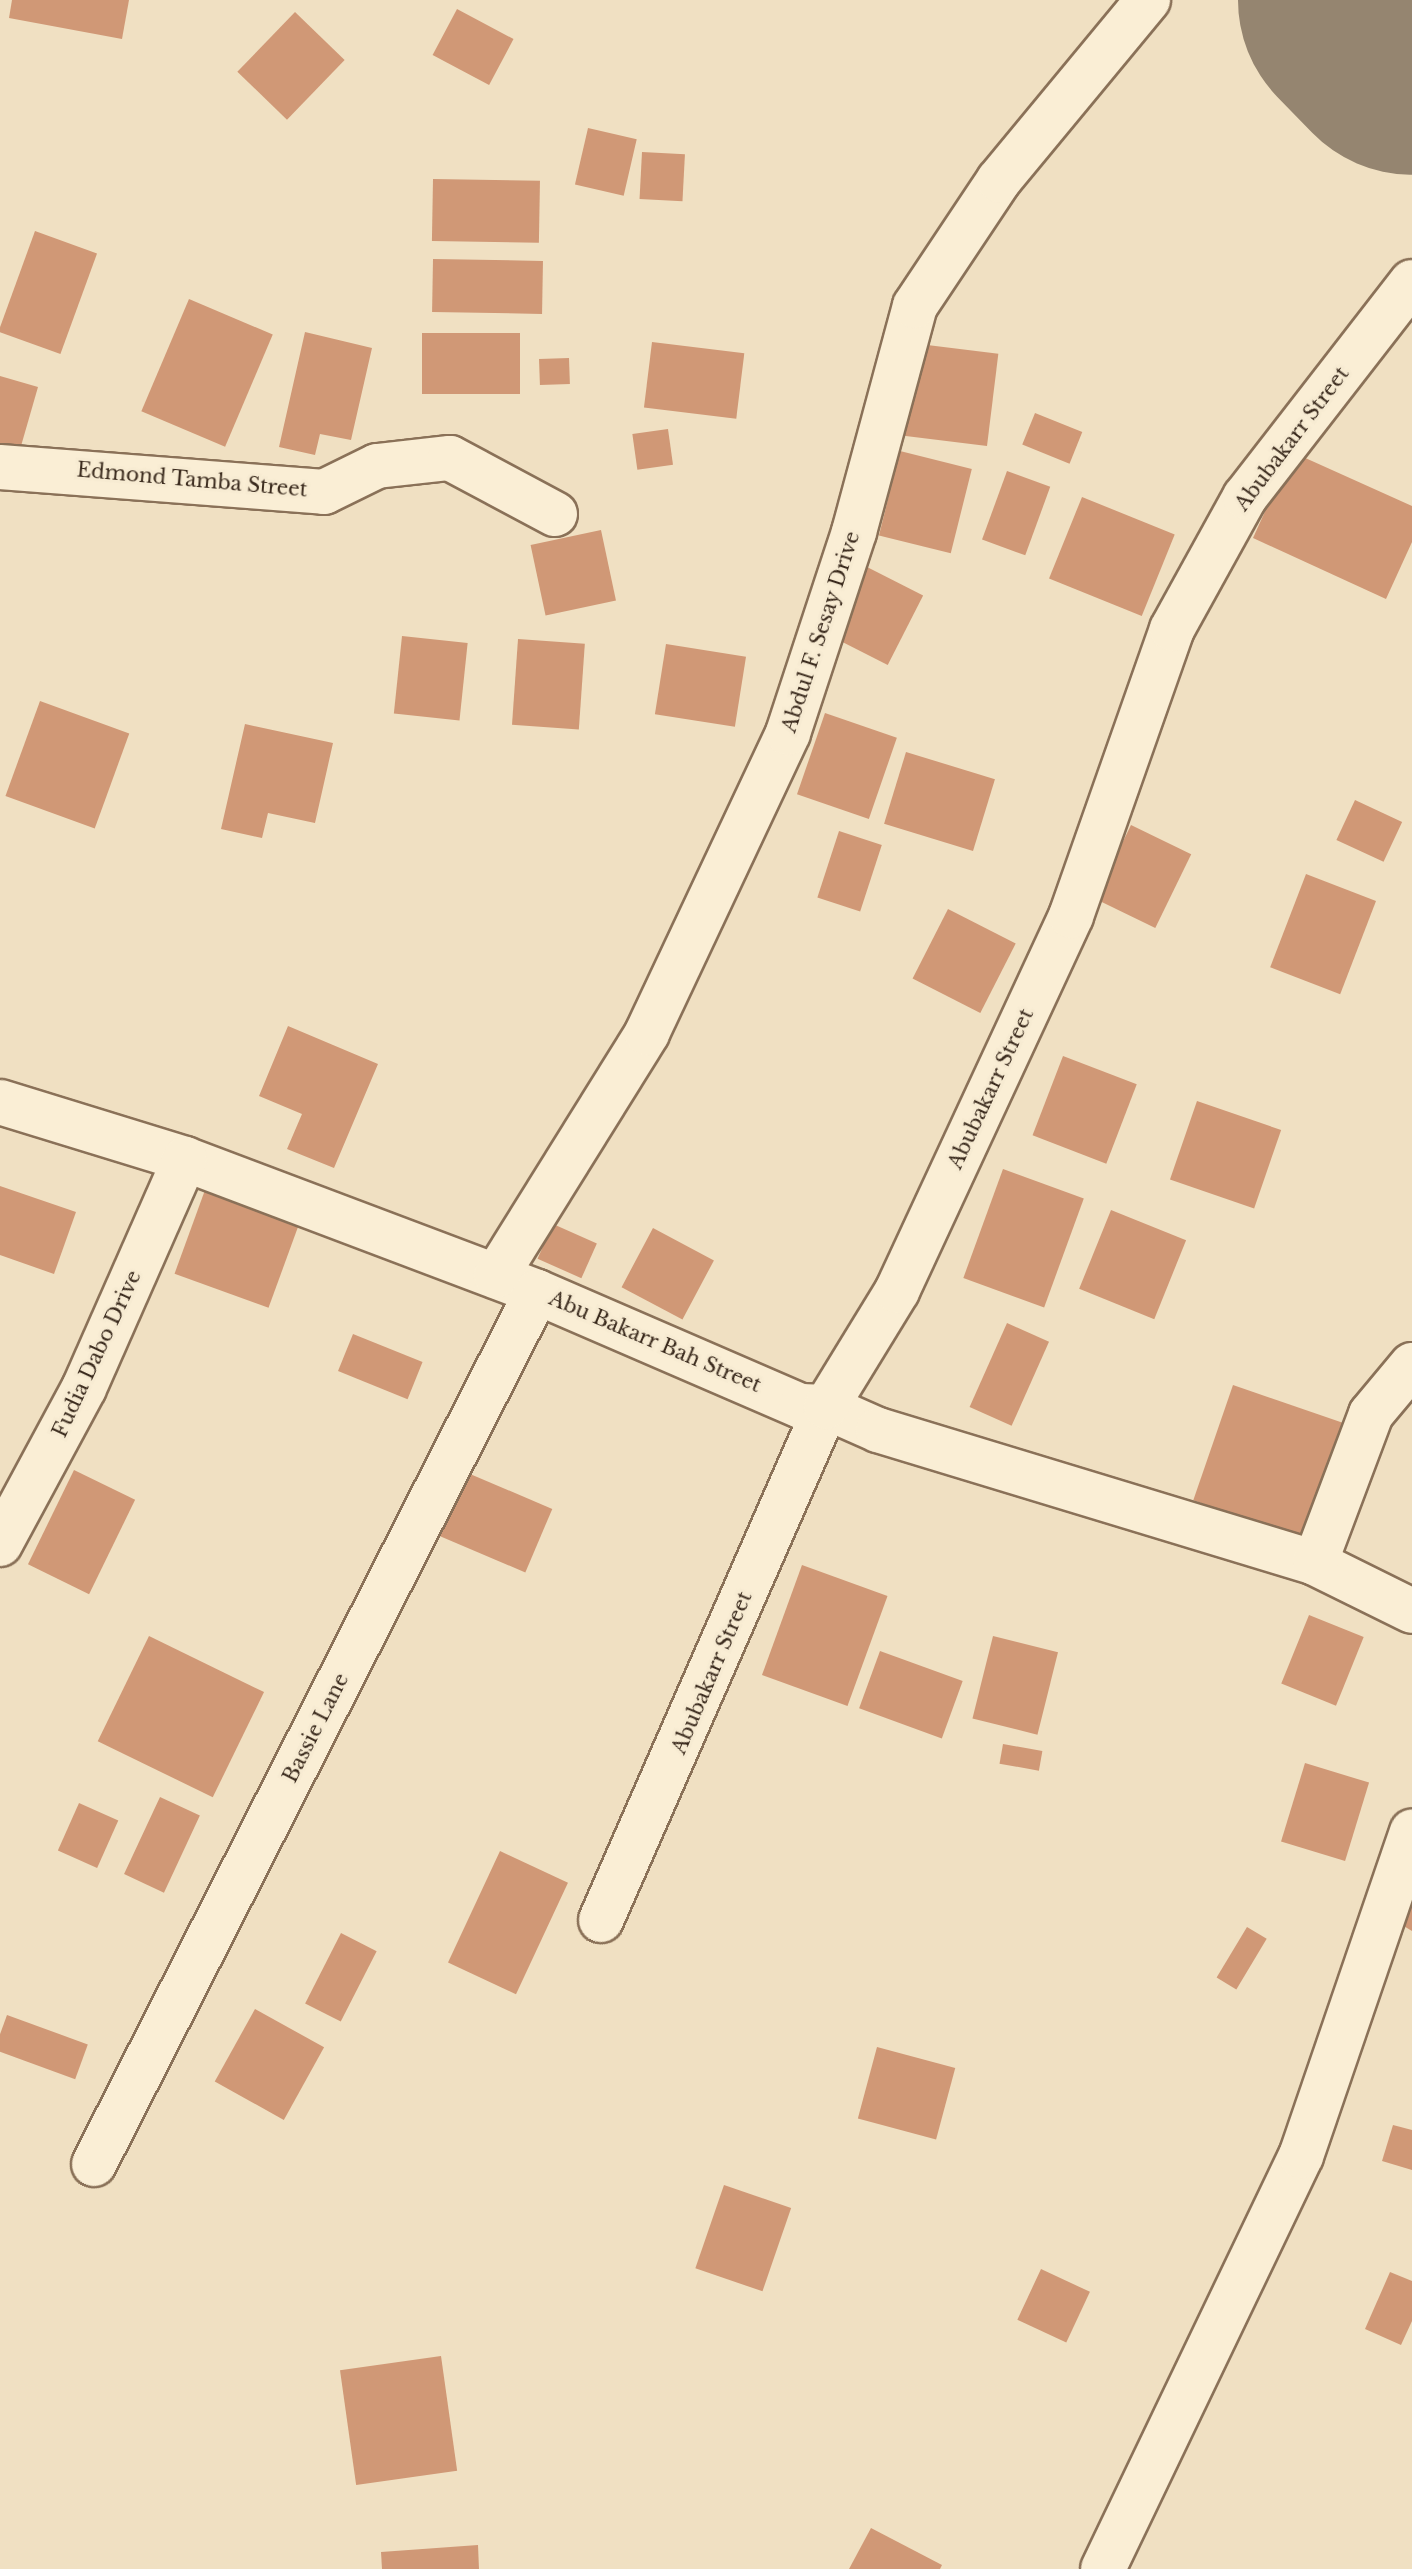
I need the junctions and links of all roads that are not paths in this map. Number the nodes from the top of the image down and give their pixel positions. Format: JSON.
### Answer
{"nodes":[{"id":1,"x":1148,"y":0,"type":"edge"},
{"id":2,"x":1412,"y":282,"type":"edge"},
{"id":3,"x":0,"y":467,"type":"edge"},
{"id":4,"x":555,"y":514,"type":"dead end"},
{"id":5,"x":0,"y":1102,"type":"edge"},
{"id":6,"x":185,"y":1159,"type":"junction"},
{"id":7,"x":496,"y":1276,"type":"junction"},
{"id":8,"x":537,"y":1292,"type":"junction"},
{"id":9,"x":1412,"y":1365,"type":"edge"},
{"id":10,"x":826,"y":1407,"type":"junction"},
{"id":11,"x":0,"y":1544,"type":"edge"},
{"id":12,"x":1315,"y":1563,"type":"junction"},
{"id":13,"x":1412,"y":1611,"type":"edge"},
{"id":14,"x":1412,"y":1831,"type":"edge"},
{"id":15,"x":601,"y":1920,"type":"dead end"},
{"id":16,"x":94,"y":2164,"type":"dead end"},
{"id":17,"x":1103,"y":2569,"type":"edge"}],
"edges":[{"from":1,"to":7,"type":"street","name":"Abdul F. Sesay Drive"},
{"from":2,"to":10,"type":"street","name":"Abubakarr Street"},
{"from":3,"to":4,"type":"street","name":"Edmond Tamba Street"},
{"from":5,"to":6,"type":"street","name":"Abu Bakarr Bah Street"},
{"from":6,"to":7,"type":"street","name":"Abu Bakarr Bah Street"},
{"from":6,"to":11,"type":"street","name":"Fudia Dabo Drive"},
{"from":7,"to":8,"type":"street","name":"Abu Bakarr Bah Street"},
{"from":8,"to":10,"type":"street","name":"Abu Bakarr Bah Street"},
{"from":8,"to":16,"type":"street","name":"Bassie Lane"},
{"from":9,"to":12,"type":"street"},
{"from":10,"to":12,"type":"street","name":"Abu Bakarr Bah Street"},
{"from":10,"to":15,"type":"street","name":"Abubakarr Street"},
{"from":12,"to":13,"type":"street"},
{"from":14,"to":17,"type":"street"}]}
